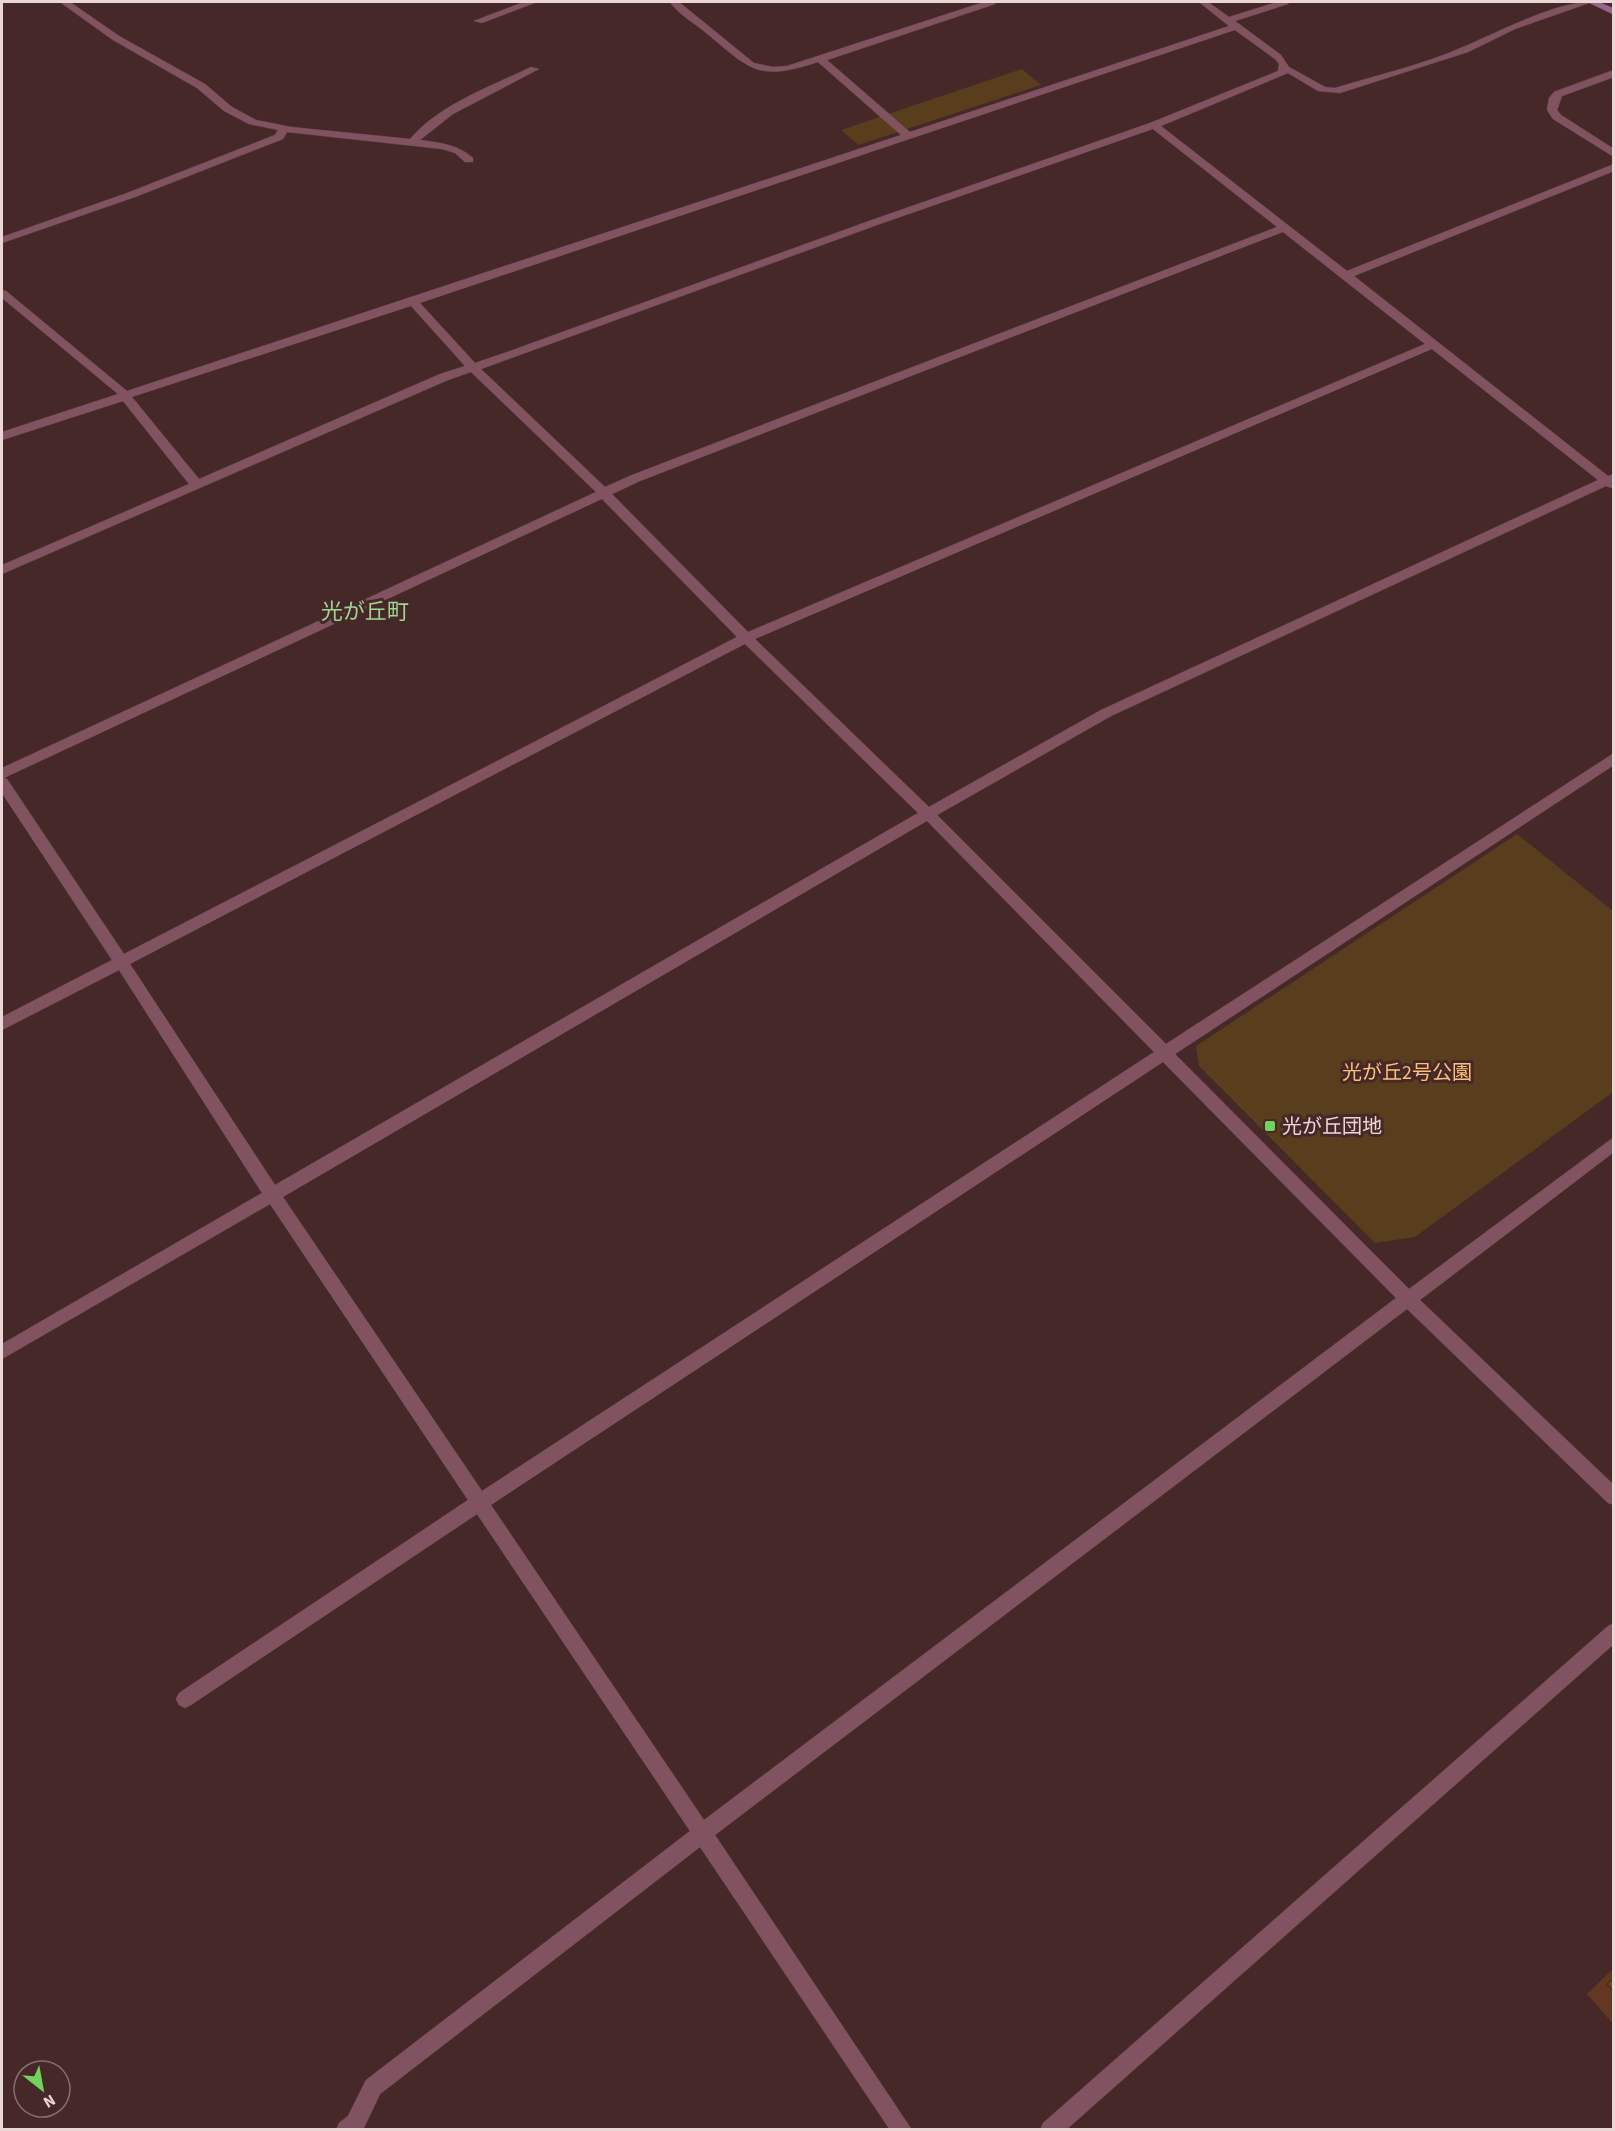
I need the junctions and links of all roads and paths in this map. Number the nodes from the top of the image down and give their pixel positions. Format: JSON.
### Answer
{"nodes":[{"id":1,"x":65,"y":2,"type":"edge"},
{"id":2,"x":532,"y":2,"type":"edge"},
{"id":3,"x":674,"y":2,"type":"edge"},
{"id":4,"x":992,"y":2,"type":"edge"},
{"id":5,"x":1203,"y":2,"type":"edge"},
{"id":6,"x":1286,"y":2,"type":"edge"},
{"id":7,"x":1583,"y":3,"type":"edge"},
{"id":8,"x":479,"y":21,"type":"dead end"},
{"id":9,"x":1233,"y":23,"type":"junction"},
{"id":10,"x":819,"y":58,"type":"junction"},
{"id":11,"x":534,"y":69,"type":"dead end"},
{"id":12,"x":1285,"y":69,"type":"junction"},
{"id":13,"x":1614,"y":73,"type":"edge"},
{"id":14,"x":1154,"y":125,"type":"junction"},
{"id":15,"x":284,"y":129,"type":"junction"},
{"id":16,"x":907,"y":135,"type":"junction"},
{"id":17,"x":412,"y":143,"type":"junction"},
{"id":18,"x":1614,"y":154,"type":"edge"},
{"id":19,"x":469,"y":160,"type":"dead end"},
{"id":20,"x":1614,"y":167,"type":"edge"},
{"id":21,"x":1282,"y":228,"type":"junction"},
{"id":22,"x":2,"y":240,"type":"edge"},
{"id":23,"x":1345,"y":276,"type":"junction"},
{"id":24,"x":2,"y":293,"type":"edge"},
{"id":25,"x":413,"y":302,"type":"junction"},
{"id":26,"x":1433,"y":345,"type":"junction"},
{"id":27,"x":473,"y":368,"type":"junction"},
{"id":28,"x":125,"y":396,"type":"junction"},
{"id":29,"x":2,"y":436,"type":"edge"},
{"id":30,"x":1611,"y":481,"type":"edge"},
{"id":31,"x":196,"y":484,"type":"junction"},
{"id":32,"x":603,"y":492,"type":"junction"},
{"id":33,"x":2,"y":570,"type":"edge"},
{"id":34,"x":746,"y":638,"type":"junction"},
{"id":35,"x":1614,"y":758,"type":"edge"},
{"id":36,"x":2,"y":774,"type":"edge"},
{"id":37,"x":2,"y":783,"type":"edge"},
{"id":38,"x":928,"y":814,"type":"junction"},
{"id":39,"x":121,"y":962,"type":"junction"},
{"id":40,"x":2,"y":1024,"type":"edge"},
{"id":41,"x":1166,"y":1053,"type":"junction"},
{"id":42,"x":1614,"y":1143,"type":"edge"},
{"id":43,"x":273,"y":1196,"type":"junction"},
{"id":44,"x":1408,"y":1299,"type":"junction"},
{"id":45,"x":2,"y":1352,"type":"edge"},
{"id":46,"x":1614,"y":1497,"type":"edge"},
{"id":47,"x":480,"y":1502,"type":"junction"},
{"id":48,"x":1614,"y":1632,"type":"edge"},
{"id":49,"x":185,"y":1699,"type":"dead end"},
{"id":50,"x":701,"y":1834,"type":"junction"},
{"id":51,"x":346,"y":2130,"type":"edge"},
{"id":52,"x":902,"y":2130,"type":"edge"},
{"id":53,"x":1050,"y":2130,"type":"edge"}],
"edges":[{"from":1,"to":15,"type":"street"},
{"from":2,"to":8,"type":"street"},
{"from":3,"to":10,"type":"street"},
{"from":4,"to":10,"type":"street"},
{"from":5,"to":9,"type":"street"},
{"from":6,"to":9,"type":"street"},
{"from":7,"to":12,"type":"street"},
{"from":9,"to":12,"type":"street"},
{"from":9,"to":16,"type":"street"},
{"from":10,"to":16,"type":"street"},
{"from":11,"to":17,"type":"street"},
{"from":12,"to":14,"type":"street"},
{"from":13,"to":18,"type":"street"},
{"from":14,"to":21,"type":"street"},
{"from":14,"to":27,"type":"street"},
{"from":15,"to":17,"type":"street"},
{"from":15,"to":22,"type":"street"},
{"from":16,"to":25,"type":"street"},
{"from":17,"to":19,"type":"street"},
{"from":20,"to":23,"type":"street"},
{"from":21,"to":23,"type":"street"},
{"from":21,"to":32,"type":"street"},
{"from":23,"to":26,"type":"street"},
{"from":24,"to":28,"type":"street"},
{"from":25,"to":27,"type":"street"},
{"from":25,"to":28,"type":"street"},
{"from":26,"to":30,"type":"street"},
{"from":26,"to":34,"type":"street"},
{"from":27,"to":31,"type":"street"},
{"from":27,"to":32,"type":"street"},
{"from":28,"to":29,"type":"street"},
{"from":28,"to":31,"type":"street"},
{"from":30,"to":38,"type":"street"},
{"from":31,"to":33,"type":"street"},
{"from":32,"to":34,"type":"street"},
{"from":32,"to":36,"type":"street"},
{"from":34,"to":38,"type":"street"},
{"from":34,"to":39,"type":"street"},
{"from":35,"to":41,"type":"street"},
{"from":37,"to":39,"type":"street"},
{"from":38,"to":41,"type":"street"},
{"from":38,"to":43,"type":"street"},
{"from":39,"to":40,"type":"street"},
{"from":39,"to":43,"type":"street"},
{"from":41,"to":44,"type":"street"},
{"from":41,"to":47,"type":"street"},
{"from":42,"to":44,"type":"street"},
{"from":43,"to":45,"type":"street"},
{"from":43,"to":47,"type":"street"},
{"from":44,"to":46,"type":"street"},
{"from":44,"to":50,"type":"street"},
{"from":47,"to":49,"type":"street"},
{"from":47,"to":50,"type":"street"},
{"from":48,"to":53,"type":"street"},
{"from":50,"to":51,"type":"street"},
{"from":50,"to":52,"type":"street"}]}
